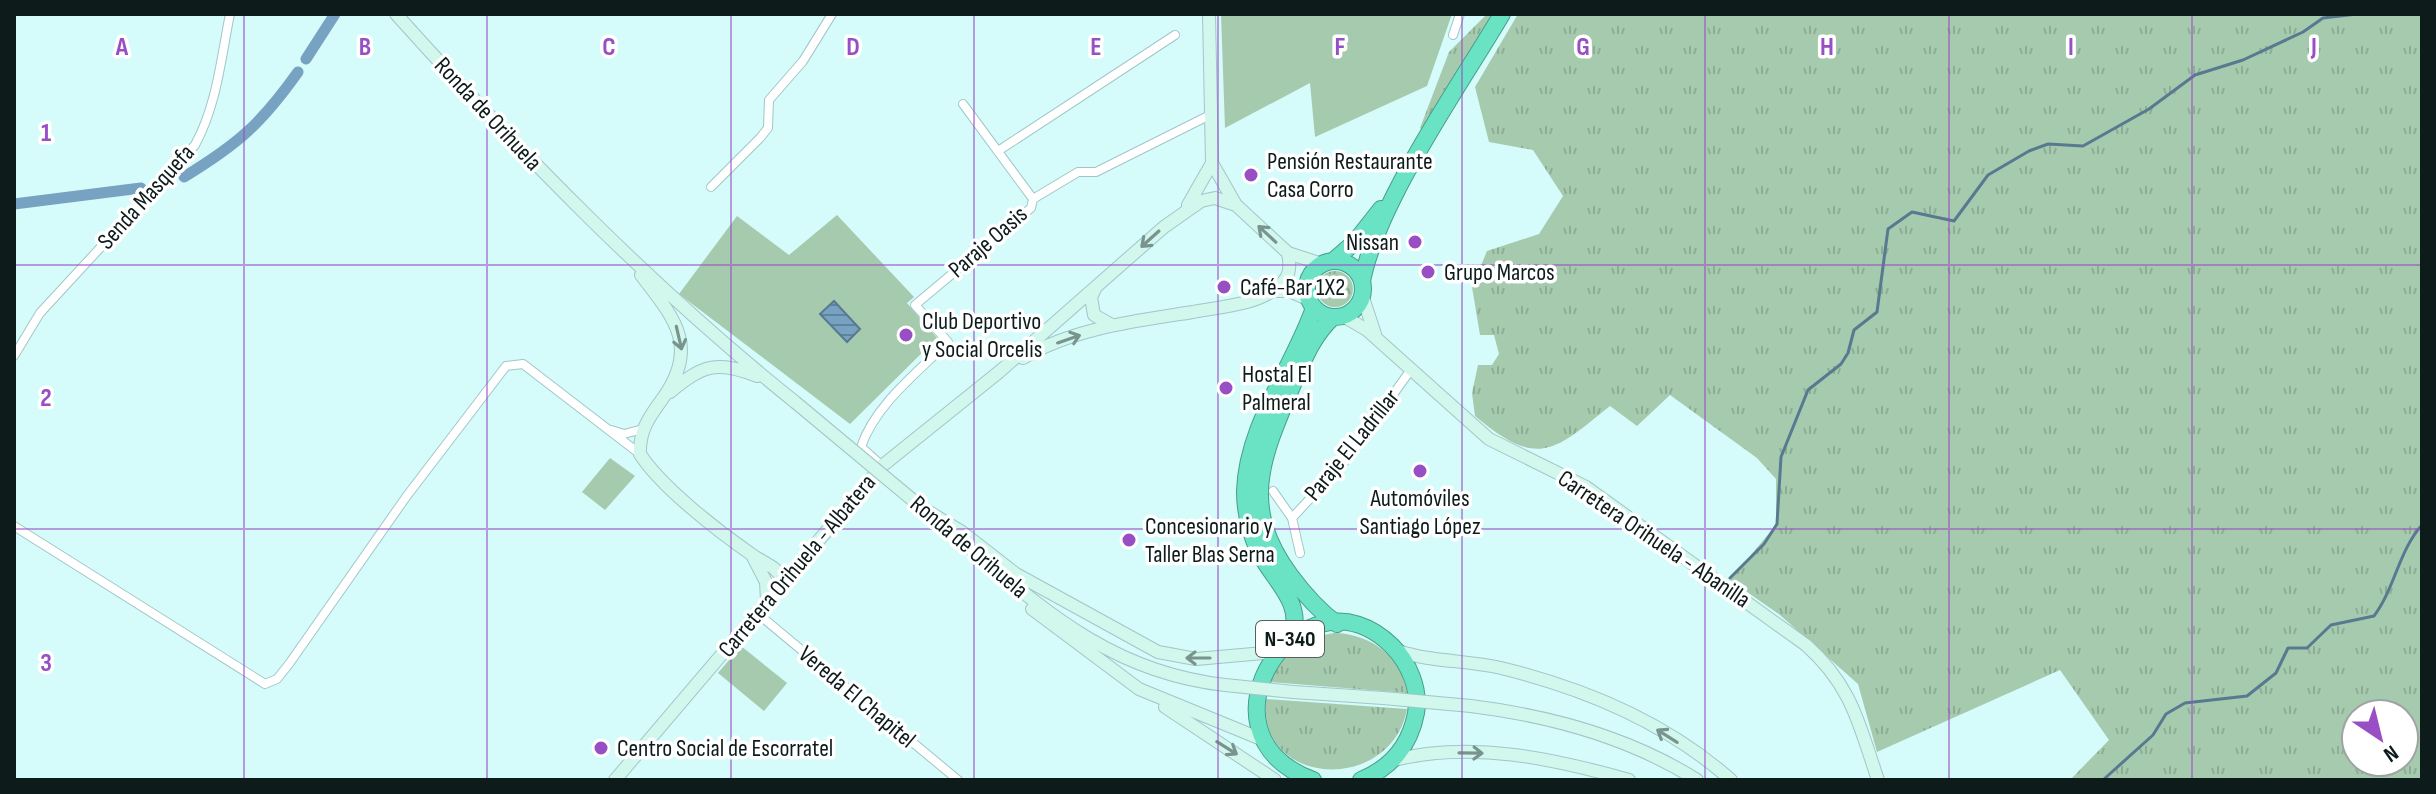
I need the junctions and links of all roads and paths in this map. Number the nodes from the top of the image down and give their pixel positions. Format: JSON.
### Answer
{"nodes":[{"id":1,"x":230,"y":14,"type":"edge"},
{"id":2,"x":396,"y":14,"type":"edge"},
{"id":3,"x":832,"y":14,"type":"edge"},
{"id":4,"x":1209,"y":14,"type":"edge"},
{"id":5,"x":1460,"y":14,"type":"edge"},
{"id":6,"x":1502,"y":14,"type":"edge"},
{"id":7,"x":1175,"y":35,"type":"dead end"},
{"id":8,"x":1453,"y":35,"type":"dead end"},
{"id":9,"x":963,"y":104,"type":"dead end"},
{"id":10,"x":1212,"y":114,"type":"junction"},
{"id":11,"x":998,"y":151,"type":"junction"},
{"id":12,"x":1212,"y":163,"type":"junction"},
{"id":13,"x":1409,"y":172,"type":"junction"},
{"id":14,"x":711,"y":187,"type":"dead end"},
{"id":15,"x":1033,"y":199,"type":"junction"},
{"id":16,"x":1236,"y":205,"type":"junction"},
{"id":17,"x":1182,"y":214,"type":"junction"},
{"id":18,"x":623,"y":250,"type":"junction"},
{"id":19,"x":1288,"y":253,"type":"junction"},
{"id":20,"x":1327,"y":263,"type":"junction"},
{"id":21,"x":1362,"y":288,"type":"junction"},
{"id":22,"x":1095,"y":289,"type":"junction"},
{"id":23,"x":1273,"y":291,"type":"junction"},
{"id":24,"x":1311,"y":303,"type":"junction"},
{"id":25,"x":1338,"y":317,"type":"junction"},
{"id":26,"x":1112,"y":325,"type":"junction"},
{"id":27,"x":1378,"y":340,"type":"junction"},
{"id":28,"x":14,"y":356,"type":"edge"},
{"id":29,"x":1410,"y":371,"type":"junction"},
{"id":30,"x":999,"y":372,"type":"junction"},
{"id":31,"x":768,"y":380,"type":"junction"},
{"id":32,"x":664,"y":397,"type":"junction"},
{"id":33,"x":607,"y":429,"type":"junction"},
{"id":34,"x":643,"y":429,"type":"junction"},
{"id":35,"x":640,"y":454,"type":"junction"},
{"id":36,"x":882,"y":466,"type":"junction"},
{"id":37,"x":1273,"y":491,"type":"dead end"},
{"id":38,"x":921,"y":507,"type":"junction"},
{"id":39,"x":1292,"y":518,"type":"junction"},
{"id":40,"x":14,"y":526,"type":"edge"},
{"id":41,"x":808,"y":550,"type":"junction"},
{"id":42,"x":1300,"y":553,"type":"dead end"},
{"id":43,"x":752,"y":555,"type":"junction"},
{"id":44,"x":991,"y":566,"type":"junction"},
{"id":45,"x":784,"y":581,"type":"junction"},
{"id":46,"x":767,"y":601,"type":"junction"},
{"id":47,"x":757,"y":613,"type":"junction"},
{"id":48,"x":1337,"y":624,"type":"junction"},
{"id":49,"x":1292,"y":637,"type":"junction"},
{"id":50,"x":1398,"y":651,"type":"junction"},
{"id":51,"x":1275,"y":652,"type":"junction"},
{"id":52,"x":1139,"y":689,"type":"junction"},
{"id":53,"x":1266,"y":741,"type":"junction"},
{"id":54,"x":1394,"y":760,"type":"junction"},
{"id":55,"x":1368,"y":778,"type":"edge"},
{"id":56,"x":615,"y":780,"type":"edge"},
{"id":57,"x":958,"y":780,"type":"edge"},
{"id":58,"x":1275,"y":780,"type":"edge"},
{"id":59,"x":1313,"y":780,"type":"edge"},
{"id":60,"x":1629,"y":780,"type":"edge"},
{"id":61,"x":1697,"y":780,"type":"edge"},
{"id":62,"x":1731,"y":780,"type":"edge"},
{"id":63,"x":1878,"y":780,"type":"edge"}],
"edges":[{"from":1,"to":28,"type":"street","name":"Senda Masquefa"},
{"from":2,"to":18,"type":"main road","name":"Ronda de Orihuela"},
{"from":3,"to":14,"type":"street"},
{"from":4,"to":10,"type":"main road"},
{"from":5,"to":8,"type":"street"},
{"from":6,"to":13,"type":"highway","number":"N-340"},
{"from":7,"to":11,"type":"street"},
{"from":9,"to":11,"type":"street"},
{"from":10,"to":12,"type":"main road"},
{"from":10,"to":15,"type":"street","name":"Paraje Oasis"},
{"from":11,"to":15,"type":"street"},
{"from":12,"to":16,"type":"main road"},
{"from":12,"to":17,"type":"main road"},
{"from":13,"to":20,"type":"highway","number":"N-340"},
{"from":13,"to":21,"type":"highway","number":"N-340"},
{"from":15,"to":36,"type":"street","name":"Paraje Oasis"},
{"from":16,"to":17,"type":"main road"},
{"from":19,"to":16,"type":"main road","one_way":true},
{"from":17,"to":22,"type":"main road","one_way":true},
{"from":18,"to":31,"type":"main road","name":"Ronda de Orihuela"},
{"from":18,"to":32,"type":"main road","one_way":true},
{"from":19,"to":20,"type":"main road"},
{"from":19,"to":23,"type":"main road"},
{"from":20,"to":21,"type":"highway"},
{"from":20,"to":24,"type":"highway","number":"N-340"},
{"from":21,"to":25,"type":"highway","number":"N-340"},
{"from":21,"to":27,"type":"main road","name":"Carretera Orihuela - Abanilla"},
{"from":22,"to":26,"type":"main road"},
{"from":22,"to":30,"type":"main road"},
{"from":23,"to":24,"type":"main road"},
{"from":23,"to":26,"type":"main road"},
{"from":24,"to":25,"type":"highway"},
{"from":24,"to":49,"type":"highway","number":"N-340"},
{"from":25,"to":27,"type":"main road","name":"Carretera Orihuela - Abanilla"},
{"from":25,"to":48,"type":"highway","number":"N-340"},
{"from":30,"to":26,"type":"main road","one_way":true},
{"from":27,"to":29,"type":"main road","name":"Carretera Orihuela - Abanilla"},
{"from":29,"to":39,"type":"street","name":"Paraje El Ladrillar"},
{"from":29,"to":63,"type":"main road","name":"Carretera Orihuela - Abanilla"},
{"from":30,"to":36,"type":"main road","name":"Carretera Orihuela - Albatera"},
{"from":31,"to":32,"type":"main road"},
{"from":31,"to":38,"type":"main road","name":"Ronda de Orihuela","bridge":true},
{"from":32,"to":34,"type":"main road"},
{"from":33,"to":34,"type":"street"},
{"from":33,"to":35,"type":"street"},
{"from":33,"to":40,"type":"street"},
{"from":34,"to":35,"type":"main road"},
{"from":35,"to":43,"type":"main road"},
{"from":36,"to":41,"type":"main road","name":"Carretera Orihuela - Albatera"},
{"from":37,"to":39,"type":"street","name":"Paraje El Ladrillar"},
{"from":38,"to":44,"type":"main road","name":"Ronda de Orihuela"},
{"from":51,"to":38,"type":"main road","one_way":true},
{"from":39,"to":42,"type":"street","name":"Paraje El Ladrillar"},
{"from":41,"to":43,"type":"main road"},
{"from":41,"to":45,"type":"main road","name":"Carretera Orihuela - Albatera"},
{"from":43,"to":45,"type":"main road"},
{"from":43,"to":46,"type":"main road"},
{"from":44,"to":52,"type":"main road"},
{"from":44,"to":61,"type":"main road","name":"Ronda de Orihuela","bridge":true},
{"from":45,"to":46,"type":"main road","name":"Carretera Orihuela - Albatera"},
{"from":46,"to":47,"type":"main road","name":"Carretera Orihuela - Albatera"},
{"from":47,"to":56,"type":"main road","name":"Carretera Orihuela - Albatera"},
{"from":47,"to":57,"type":"street","name":"Vereda El Chapitel"},
{"from":48,"to":49,"type":"highway","number":"N-340"},
{"from":48,"to":50,"type":"highway","number":"N-340"},
{"from":49,"to":51,"type":"highway","number":"N-340"},
{"from":50,"to":54,"type":"highway"},
{"from":62,"to":50,"type":"main road","one_way":true},
{"from":51,"to":53,"type":"highway","number":"N-340"},
{"from":52,"to":53,"type":"main road"},
{"from":52,"to":58,"type":"main road","one_way":true},
{"from":53,"to":59,"type":"highway","number":"N-340"},
{"from":54,"to":55,"type":"highway"},
{"from":54,"to":60,"type":"main road","one_way":true}]}
